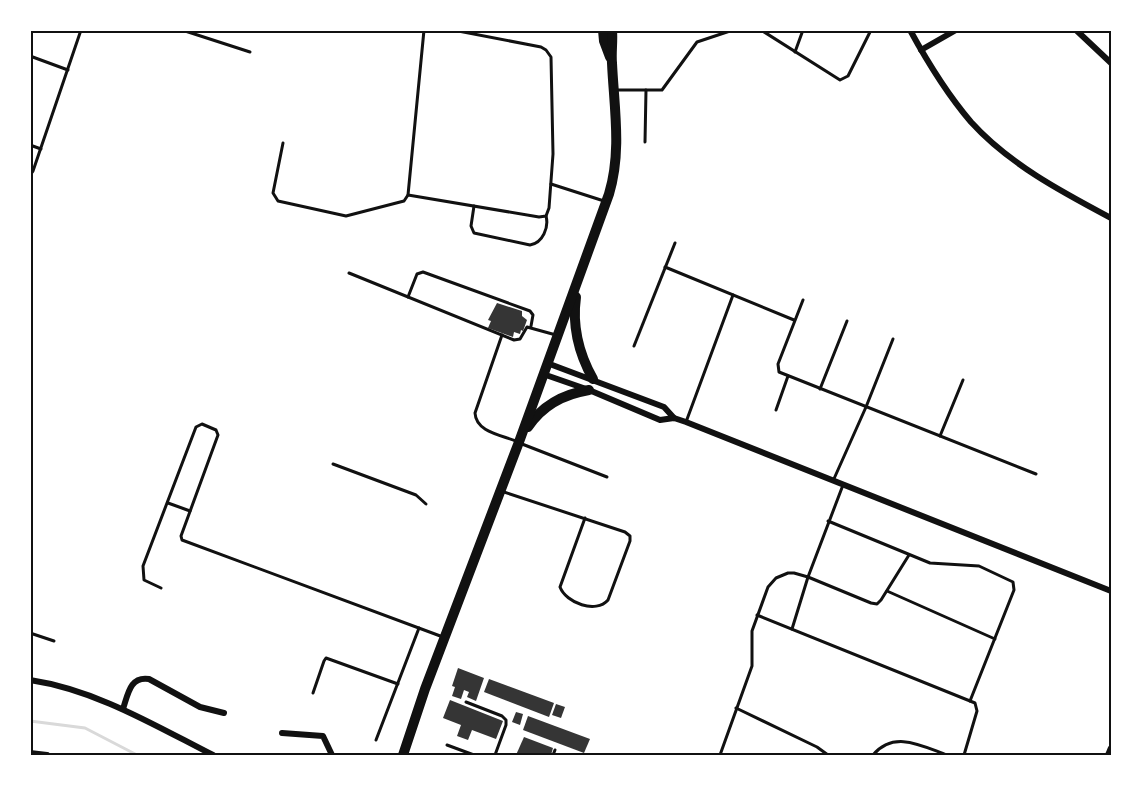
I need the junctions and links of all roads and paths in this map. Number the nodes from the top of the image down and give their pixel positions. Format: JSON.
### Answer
{"nodes":[{"id":1,"x":81,"y":30,"type":"edge"},
{"id":2,"x":182,"y":30,"type":"edge"},
{"id":3,"x":424,"y":30,"type":"edge"},
{"id":4,"x":453,"y":30,"type":"edge"},
{"id":5,"x":733,"y":30,"type":"edge"},
{"id":6,"x":761,"y":30,"type":"edge"},
{"id":7,"x":802,"y":30,"type":"edge"},
{"id":8,"x":871,"y":30,"type":"edge"},
{"id":9,"x":910,"y":30,"type":"edge"},
{"id":10,"x":939,"y":30,"type":"edge"},
{"id":11,"x":956,"y":30,"type":"edge"},
{"id":12,"x":1076,"y":30,"type":"edge"},
{"id":13,"x":462,"y":31,"type":"edge"},
{"id":14,"x":608,"y":33,"type":"edge"},
{"id":15,"x":942,"y":38,"type":"junction"},
{"id":16,"x":921,"y":50,"type":"junction"},
{"id":17,"x":250,"y":52,"type":"dead end"},
{"id":18,"x":795,"y":52,"type":"junction"},
{"id":19,"x":30,"y":56,"type":"edge"},
{"id":20,"x":1111,"y":63,"type":"edge"},
{"id":21,"x":68,"y":70,"type":"junction"},
{"id":22,"x":614,"y":90,"type":"junction"},
{"id":23,"x":646,"y":90,"type":"junction"},
{"id":24,"x":645,"y":142,"type":"dead end"},
{"id":25,"x":283,"y":143,"type":"dead end"},
{"id":26,"x":30,"y":145,"type":"edge"},
{"id":27,"x":41,"y":149,"type":"junction"},
{"id":28,"x":30,"y":175,"type":"edge"},
{"id":29,"x":551,"y":184,"type":"junction"},
{"id":30,"x":408,"y":195,"type":"junction"},
{"id":31,"x":606,"y":202,"type":"junction"},
{"id":32,"x":474,"y":206,"type":"junction"},
{"id":33,"x":546,"y":216,"type":"junction"},
{"id":34,"x":1111,"y":218,"type":"edge"},
{"id":35,"x":675,"y":243,"type":"dead end"},
{"id":36,"x":582,"y":267,"type":"junction"},
{"id":37,"x":665,"y":267,"type":"junction"},
{"id":38,"x":349,"y":273,"type":"dead end"},
{"id":39,"x":733,"y":295,"type":"junction"},
{"id":40,"x":408,"y":297,"type":"junction"},
{"id":41,"x":803,"y":300,"type":"dead end"},
{"id":42,"x":795,"y":320,"type":"junction"},
{"id":43,"x":847,"y":321,"type":"dead end"},
{"id":44,"x":530,"y":327,"type":"junction"},
{"id":45,"x":502,"y":335,"type":"junction"},
{"id":46,"x":557,"y":335,"type":"junction"},
{"id":47,"x":893,"y":339,"type":"dead end"},
{"id":48,"x":634,"y":346,"type":"dead end"},
{"id":49,"x":547,"y":363,"type":"junction"},
{"id":50,"x":543,"y":374,"type":"junction"},
{"id":51,"x":788,"y":376,"type":"junction"},
{"id":52,"x":963,"y":380,"type":"dead end"},
{"id":53,"x":591,"y":385,"type":"junction"},
{"id":54,"x":820,"y":389,"type":"junction"},
{"id":55,"x":866,"y":407,"type":"junction"},
{"id":56,"x":776,"y":410,"type":"dead end"},
{"id":57,"x":674,"y":418,"type":"junction"},
{"id":58,"x":686,"y":422,"type":"junction"},
{"id":59,"x":940,"y":436,"type":"junction"},
{"id":60,"x":519,"y":442,"type":"junction"},
{"id":61,"x":333,"y":464,"type":"dead end"},
{"id":62,"x":1036,"y":474,"type":"dead end"},
{"id":63,"x":607,"y":477,"type":"dead end"},
{"id":64,"x":833,"y":481,"type":"junction"},
{"id":65,"x":843,"y":485,"type":"junction"},
{"id":66,"x":500,"y":490,"type":"junction"},
{"id":67,"x":168,"y":503,"type":"junction"},
{"id":68,"x":426,"y":504,"type":"dead end"},
{"id":69,"x":190,"y":511,"type":"junction"},
{"id":70,"x":585,"y":519,"type":"junction"},
{"id":71,"x":828,"y":522,"type":"junction"},
{"id":72,"x":909,"y":555,"type":"junction"},
{"id":73,"x":808,"y":578,"type":"junction"},
{"id":74,"x":161,"y":588,"type":"dead end"},
{"id":75,"x":886,"y":591,"type":"junction"},
{"id":76,"x":1111,"y":591,"type":"edge"},
{"id":77,"x":757,"y":615,"type":"junction"},
{"id":78,"x":419,"y":628,"type":"junction"},
{"id":79,"x":792,"y":629,"type":"junction"},
{"id":80,"x":30,"y":633,"type":"edge"},
{"id":81,"x":444,"y":637,"type":"junction"},
{"id":82,"x":995,"y":639,"type":"junction"},
{"id":83,"x":54,"y":642,"type":"dead end"},
{"id":84,"x":30,"y":680,"type":"edge"},
{"id":85,"x":398,"y":684,"type":"junction"},
{"id":86,"x":313,"y":693,"type":"dead end"},
{"id":87,"x":970,"y":701,"type":"junction"},
{"id":88,"x":466,"y":702,"type":"dead end"},
{"id":89,"x":736,"y":708,"type":"junction"},
{"id":90,"x":123,"y":709,"type":"junction"},
{"id":91,"x":224,"y":713,"type":"dead end"},
{"id":92,"x":413,"y":729,"type":"junction"},
{"id":93,"x":282,"y":733,"type":"dead end"},
{"id":94,"x":376,"y":740,"type":"dead end"},
{"id":95,"x":447,"y":745,"type":"dead end"},
{"id":96,"x":1111,"y":748,"type":"edge"},
{"id":97,"x":555,"y":750,"type":"dead end"},
{"id":98,"x":30,"y":753,"type":"edge"},
{"id":99,"x":47,"y":755,"type":"edge"},
{"id":100,"x":213,"y":755,"type":"edge"},
{"id":101,"x":332,"y":755,"type":"edge"},
{"id":102,"x":403,"y":755,"type":"edge"},
{"id":103,"x":410,"y":755,"type":"edge"},
{"id":104,"x":474,"y":755,"type":"edge"},
{"id":105,"x":495,"y":755,"type":"edge"},
{"id":106,"x":553,"y":755,"type":"edge"},
{"id":107,"x":720,"y":755,"type":"edge"},
{"id":108,"x":828,"y":755,"type":"edge"},
{"id":109,"x":873,"y":755,"type":"edge"},
{"id":110,"x":947,"y":755,"type":"edge"},
{"id":111,"x":964,"y":755,"type":"edge"},
{"id":112,"x":1108,"y":755,"type":"edge"}],
"edges":[{"from":1,"to":21,"type":"lane"},
{"from":2,"to":17,"type":"lane"},
{"from":3,"to":30,"type":"lane"},
{"from":4,"to":13,"type":"lane"},
{"from":5,"to":23,"type":"lane"},
{"from":6,"to":18,"type":"lane"},
{"from":7,"to":18,"type":"lane"},
{"from":8,"to":18,"type":"lane"},
{"from":9,"to":16,"type":"street"},
{"from":10,"to":15,"type":"street"},
{"from":11,"to":15,"type":"street"},
{"from":12,"to":20,"type":"street"},
{"from":13,"to":29,"type":"lane"},
{"from":14,"to":22,"type":"main road"},
{"from":15,"to":16,"type":"street"},
{"from":16,"to":34,"type":"street"},
{"from":19,"to":21,"type":"lane"},
{"from":21,"to":27,"type":"lane"},
{"from":22,"to":23,"type":"lane"},
{"from":22,"to":31,"type":"main road"},
{"from":23,"to":24,"type":"lane"},
{"from":25,"to":30,"type":"lane"},
{"from":26,"to":27,"type":"lane"},
{"from":27,"to":28,"type":"lane"},
{"from":29,"to":31,"type":"lane"},
{"from":29,"to":33,"type":"lane"},
{"from":30,"to":32,"type":"lane"},
{"from":31,"to":36,"type":"main road"},
{"from":32,"to":33,"type":"lane"},
{"from":32,"to":33,"type":"lane"},
{"from":35,"to":37,"type":"lane"},
{"from":36,"to":46,"type":"main road"},
{"from":36,"to":53,"type":"main road"},
{"from":37,"to":39,"type":"lane"},
{"from":37,"to":48,"type":"lane"},
{"from":38,"to":40,"type":"lane"},
{"from":39,"to":42,"type":"lane"},
{"from":39,"to":58,"type":"lane"},
{"from":40,"to":44,"type":"lane"},
{"from":40,"to":45,"type":"lane"},
{"from":41,"to":42,"type":"lane"},
{"from":42,"to":51,"type":"lane"},
{"from":43,"to":54,"type":"lane"},
{"from":44,"to":45,"type":"lane"},
{"from":44,"to":46,"type":"lane"},
{"from":45,"to":60,"type":"lane"},
{"from":46,"to":49,"type":"main road"},
{"from":47,"to":55,"type":"lane"},
{"from":49,"to":50,"type":"main road"},
{"from":49,"to":53,"type":"street"},
{"from":50,"to":53,"type":"street"},
{"from":50,"to":60,"type":"main road"},
{"from":51,"to":54,"type":"lane"},
{"from":51,"to":56,"type":"lane"},
{"from":52,"to":59,"type":"lane"},
{"from":53,"to":57,"type":"street"},
{"from":53,"to":57,"type":"street"},
{"from":53,"to":60,"type":"main road"},
{"from":54,"to":55,"type":"lane"},
{"from":55,"to":59,"type":"lane"},
{"from":55,"to":64,"type":"lane"},
{"from":57,"to":58,"type":"street"},
{"from":58,"to":64,"type":"street"},
{"from":59,"to":62,"type":"lane"},
{"from":60,"to":63,"type":"lane"},
{"from":60,"to":66,"type":"main road"},
{"from":61,"to":68,"type":"lane"},
{"from":64,"to":65,"type":"street"},
{"from":65,"to":71,"type":"lane"},
{"from":65,"to":76,"type":"street"},
{"from":66,"to":70,"type":"lane"},
{"from":66,"to":81,"type":"main road"},
{"from":67,"to":69,"type":"lane"},
{"from":67,"to":69,"type":"lane"},
{"from":67,"to":74,"type":"lane"},
{"from":69,"to":78,"type":"lane"},
{"from":70,"to":70,"type":"lane"},
{"from":71,"to":72,"type":"lane"},
{"from":71,"to":73,"type":"lane"},
{"from":72,"to":75,"type":"lane"},
{"from":72,"to":82,"type":"lane"},
{"from":73,"to":75,"type":"lane"},
{"from":73,"to":77,"type":"lane"},
{"from":73,"to":79,"type":"lane"},
{"from":75,"to":82,"type":"lane"},
{"from":77,"to":79,"type":"lane"},
{"from":77,"to":89,"type":"lane"},
{"from":78,"to":81,"type":"lane"},
{"from":78,"to":85,"type":"lane"},
{"from":79,"to":87,"type":"lane"},
{"from":80,"to":83,"type":"lane"},
{"from":81,"to":92,"type":"main road"},
{"from":82,"to":87,"type":"lane"},
{"from":84,"to":90,"type":"street"},
{"from":85,"to":86,"type":"lane"},
{"from":85,"to":94,"type":"lane"},
{"from":87,"to":111,"type":"lane"},
{"from":88,"to":105,"type":"lane"},
{"from":89,"to":107,"type":"lane"},
{"from":89,"to":108,"type":"lane"},
{"from":90,"to":91,"type":"street"},
{"from":90,"to":100,"type":"street"},
{"from":92,"to":102,"type":"main road"},
{"from":92,"to":103,"type":"main road"},
{"from":93,"to":101,"type":"street"},
{"from":95,"to":104,"type":"lane"},
{"from":96,"to":112,"type":"street"},
{"from":97,"to":106,"type":"lane"},
{"from":98,"to":99,"type":"street"},
{"from":109,"to":110,"type":"lane"}]}
